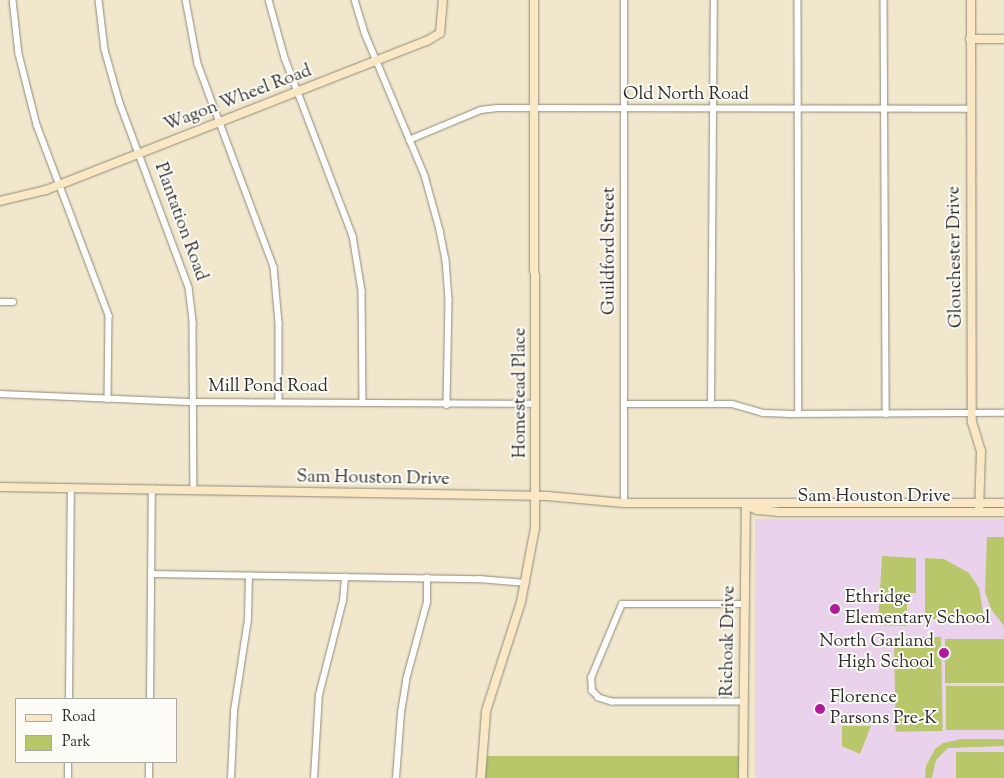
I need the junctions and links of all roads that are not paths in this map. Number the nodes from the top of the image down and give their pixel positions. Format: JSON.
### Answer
{"nodes":[{"id":1,"x":13,"y":0,"type":"edge"},
{"id":2,"x":99,"y":0,"type":"edge"},
{"id":3,"x":186,"y":0,"type":"edge"},
{"id":4,"x":269,"y":0,"type":"edge"},
{"id":5,"x":355,"y":0,"type":"edge"},
{"id":6,"x":443,"y":0,"type":"edge"},
{"id":7,"x":534,"y":0,"type":"edge"},
{"id":8,"x":624,"y":0,"type":"edge"},
{"id":9,"x":714,"y":0,"type":"edge"},
{"id":10,"x":798,"y":0,"type":"edge"},
{"id":11,"x":884,"y":0,"type":"edge"},
{"id":12,"x":971,"y":0,"type":"edge"},
{"id":13,"x":970,"y":39,"type":"junction"},
{"id":14,"x":1004,"y":39,"type":"edge"},
{"id":15,"x":376,"y":60,"type":"junction"},
{"id":16,"x":297,"y":92,"type":"junction"},
{"id":17,"x":535,"y":107,"type":"junction"},
{"id":18,"x":885,"y":109,"type":"junction"},
{"id":19,"x":970,"y":109,"type":"junction"},
{"id":20,"x":626,"y":110,"type":"junction"},
{"id":21,"x":712,"y":110,"type":"junction"},
{"id":22,"x":799,"y":110,"type":"junction"},
{"id":23,"x":218,"y":123,"type":"junction"},
{"id":24,"x":409,"y":140,"type":"junction"},
{"id":25,"x":138,"y":153,"type":"junction"},
{"id":26,"x":59,"y":185,"type":"junction"},
{"id":27,"x":0,"y":194,"type":"edge"},
{"id":28,"x":13,"y":198,"type":"junction"},
{"id":29,"x":0,"y":201,"type":"edge"},
{"id":30,"x":0,"y":302,"type":"edge"},
{"id":31,"x":13,"y":302,"type":"dead end"},
{"id":32,"x":0,"y":394,"type":"edge"},
{"id":33,"x":108,"y":399,"type":"junction"},
{"id":34,"x":194,"y":402,"type":"junction"},
{"id":35,"x":279,"y":402,"type":"junction"},
{"id":36,"x":363,"y":403,"type":"junction"},
{"id":37,"x":535,"y":404,"type":"junction"},
{"id":38,"x":625,"y":404,"type":"junction"},
{"id":39,"x":712,"y":404,"type":"junction"},
{"id":40,"x":447,"y":405,"type":"junction"},
{"id":41,"x":972,"y":413,"type":"junction"},
{"id":42,"x":1004,"y":413,"type":"edge"},
{"id":43,"x":799,"y":414,"type":"junction"},
{"id":44,"x":886,"y":414,"type":"junction"},
{"id":45,"x":0,"y":487,"type":"edge"},
{"id":46,"x":71,"y":488,"type":"junction"},
{"id":47,"x":152,"y":489,"type":"junction"},
{"id":48,"x":194,"y":491,"type":"junction"},
{"id":49,"x":536,"y":496,"type":"junction"},
{"id":50,"x":624,"y":503,"type":"junction"},
{"id":51,"x":979,"y":503,"type":"junction"},
{"id":52,"x":1004,"y":503,"type":"edge"},
{"id":53,"x":746,"y":505,"type":"junction"},
{"id":54,"x":979,"y":512,"type":"junction"},
{"id":55,"x":1004,"y":512,"type":"edge"},
{"id":56,"x":151,"y":574,"type":"junction"},
{"id":57,"x":249,"y":576,"type":"junction"},
{"id":58,"x":345,"y":577,"type":"junction"},
{"id":59,"x":427,"y":578,"type":"junction"},
{"id":60,"x":526,"y":583,"type":"junction"},
{"id":61,"x":745,"y":604,"type":"junction"},
{"id":62,"x":69,"y":698,"type":"edge"},
{"id":63,"x":150,"y":698,"type":"edge"},
{"id":64,"x":744,"y":702,"type":"junction"},
{"id":65,"x":68,"y":763,"type":"edge"},
{"id":66,"x":149,"y":763,"type":"edge"},
{"id":67,"x":68,"y":778,"type":"edge"},
{"id":68,"x":149,"y":778,"type":"edge"},
{"id":69,"x":231,"y":778,"type":"edge"},
{"id":70,"x":314,"y":778,"type":"edge"},
{"id":71,"x":396,"y":778,"type":"edge"},
{"id":72,"x":481,"y":778,"type":"edge"},
{"id":73,"x":743,"y":778,"type":"edge"}],
"edges":[{"from":1,"to":26,"type":"street"},
{"from":2,"to":25,"type":"street","name":"Plantation Road"},
{"from":3,"to":23,"type":"street"},
{"from":4,"to":16,"type":"street"},
{"from":5,"to":15,"type":"street"},
{"from":6,"to":15,"type":"street","name":"Wagon Wheel Road"},
{"from":7,"to":17,"type":"street","name":"Homestead Place"},
{"from":8,"to":20,"type":"street","name":"Guildford Street"},
{"from":9,"to":21,"type":"street"},
{"from":10,"to":22,"type":"street"},
{"from":11,"to":18,"type":"street"},
{"from":12,"to":13,"type":"street","name":"Glouchester Drive"},
{"from":13,"to":14,"type":"street"},
{"from":13,"to":19,"type":"street","name":"Glouchester Drive"},
{"from":15,"to":16,"type":"street","name":"Wagon Wheel Road"},
{"from":15,"to":24,"type":"street"},
{"from":16,"to":23,"type":"street","name":"Wagon Wheel Road"},
{"from":16,"to":36,"type":"street"},
{"from":17,"to":20,"type":"street","name":"Old North Road"},
{"from":17,"to":24,"type":"street","name":"Old North Road"},
{"from":17,"to":37,"type":"street","name":"Homestead Place"},
{"from":18,"to":19,"type":"street","name":"Old North Road"},
{"from":18,"to":22,"type":"street","name":"Old North Road"},
{"from":18,"to":44,"type":"street"},
{"from":19,"to":41,"type":"street","name":"Glouchester Drive"},
{"from":20,"to":21,"type":"street","name":"Old North Road"},
{"from":20,"to":38,"type":"street","name":"Guildford Street"},
{"from":21,"to":22,"type":"street","name":"Old North Road"},
{"from":21,"to":39,"type":"street"},
{"from":22,"to":43,"type":"street"},
{"from":23,"to":25,"type":"street","name":"Wagon Wheel Road"},
{"from":23,"to":35,"type":"street"},
{"from":24,"to":40,"type":"street"},
{"from":25,"to":26,"type":"street","name":"Wagon Wheel Road"},
{"from":25,"to":34,"type":"street","name":"Plantation Road"},
{"from":26,"to":28,"type":"street","name":"Wagon Wheel Road"},
{"from":26,"to":33,"type":"street"},
{"from":27,"to":28,"type":"street"},
{"from":28,"to":29,"type":"street","name":"Wagon Wheel Road"},
{"from":30,"to":31,"type":"street"},
{"from":32,"to":33,"type":"street","name":"Mill Pond Road"},
{"from":33,"to":34,"type":"street","name":"Mill Pond Road"},
{"from":34,"to":35,"type":"street","name":"Mill Pond Road"},
{"from":34,"to":48,"type":"street","name":"Plantation Road"},
{"from":35,"to":36,"type":"street","name":"Mill Pond Road"},
{"from":36,"to":40,"type":"street","name":"Mill Pond Road"},
{"from":37,"to":40,"type":"street","name":"Mill Pond Road"},
{"from":37,"to":49,"type":"street","name":"Homestead Place"},
{"from":38,"to":39,"type":"street"},
{"from":38,"to":50,"type":"street","name":"Guildford Street"},
{"from":39,"to":43,"type":"street"},
{"from":41,"to":42,"type":"street"},
{"from":41,"to":44,"type":"street"},
{"from":41,"to":51,"type":"street","name":"Glouchester Drive"},
{"from":43,"to":44,"type":"street"},
{"from":45,"to":46,"type":"street","name":"Sam Houston Drive"},
{"from":46,"to":47,"type":"street","name":"Sam Houston Drive"},
{"from":46,"to":62,"type":"street"},
{"from":47,"to":48,"type":"street","name":"Sam Houston Drive"},
{"from":47,"to":56,"type":"street"},
{"from":48,"to":49,"type":"street","name":"Sam Houston Drive"},
{"from":49,"to":50,"type":"street","name":"Sam Houston Drive"},
{"from":49,"to":60,"type":"street","name":"Homestead Place"},
{"from":50,"to":53,"type":"street","name":"Sam Houston Drive"},
{"from":51,"to":52,"type":"street","name":"Sam Houston Drive"},
{"from":51,"to":53,"type":"street","name":"Sam Houston Drive"},
{"from":51,"to":54,"type":"street","name":"Glouchester Drive"},
{"from":53,"to":54,"type":"street","name":"Sam Houston Drive"},
{"from":53,"to":61,"type":"street","name":"Richoak Drive"},
{"from":54,"to":55,"type":"street","name":"Sam Houston Drive"},
{"from":56,"to":57,"type":"street"},
{"from":56,"to":63,"type":"street"},
{"from":57,"to":58,"type":"street"},
{"from":57,"to":69,"type":"street"},
{"from":58,"to":59,"type":"street"},
{"from":58,"to":70,"type":"street"},
{"from":59,"to":60,"type":"street"},
{"from":59,"to":71,"type":"street"},
{"from":60,"to":72,"type":"street","name":"Homestead Place"},
{"from":61,"to":64,"type":"street","name":"Richoak Drive"},
{"from":61,"to":64,"type":"street"},
{"from":64,"to":73,"type":"street","name":"Richoak Drive"},
{"from":65,"to":67,"type":"street"},
{"from":66,"to":68,"type":"street"}]}
